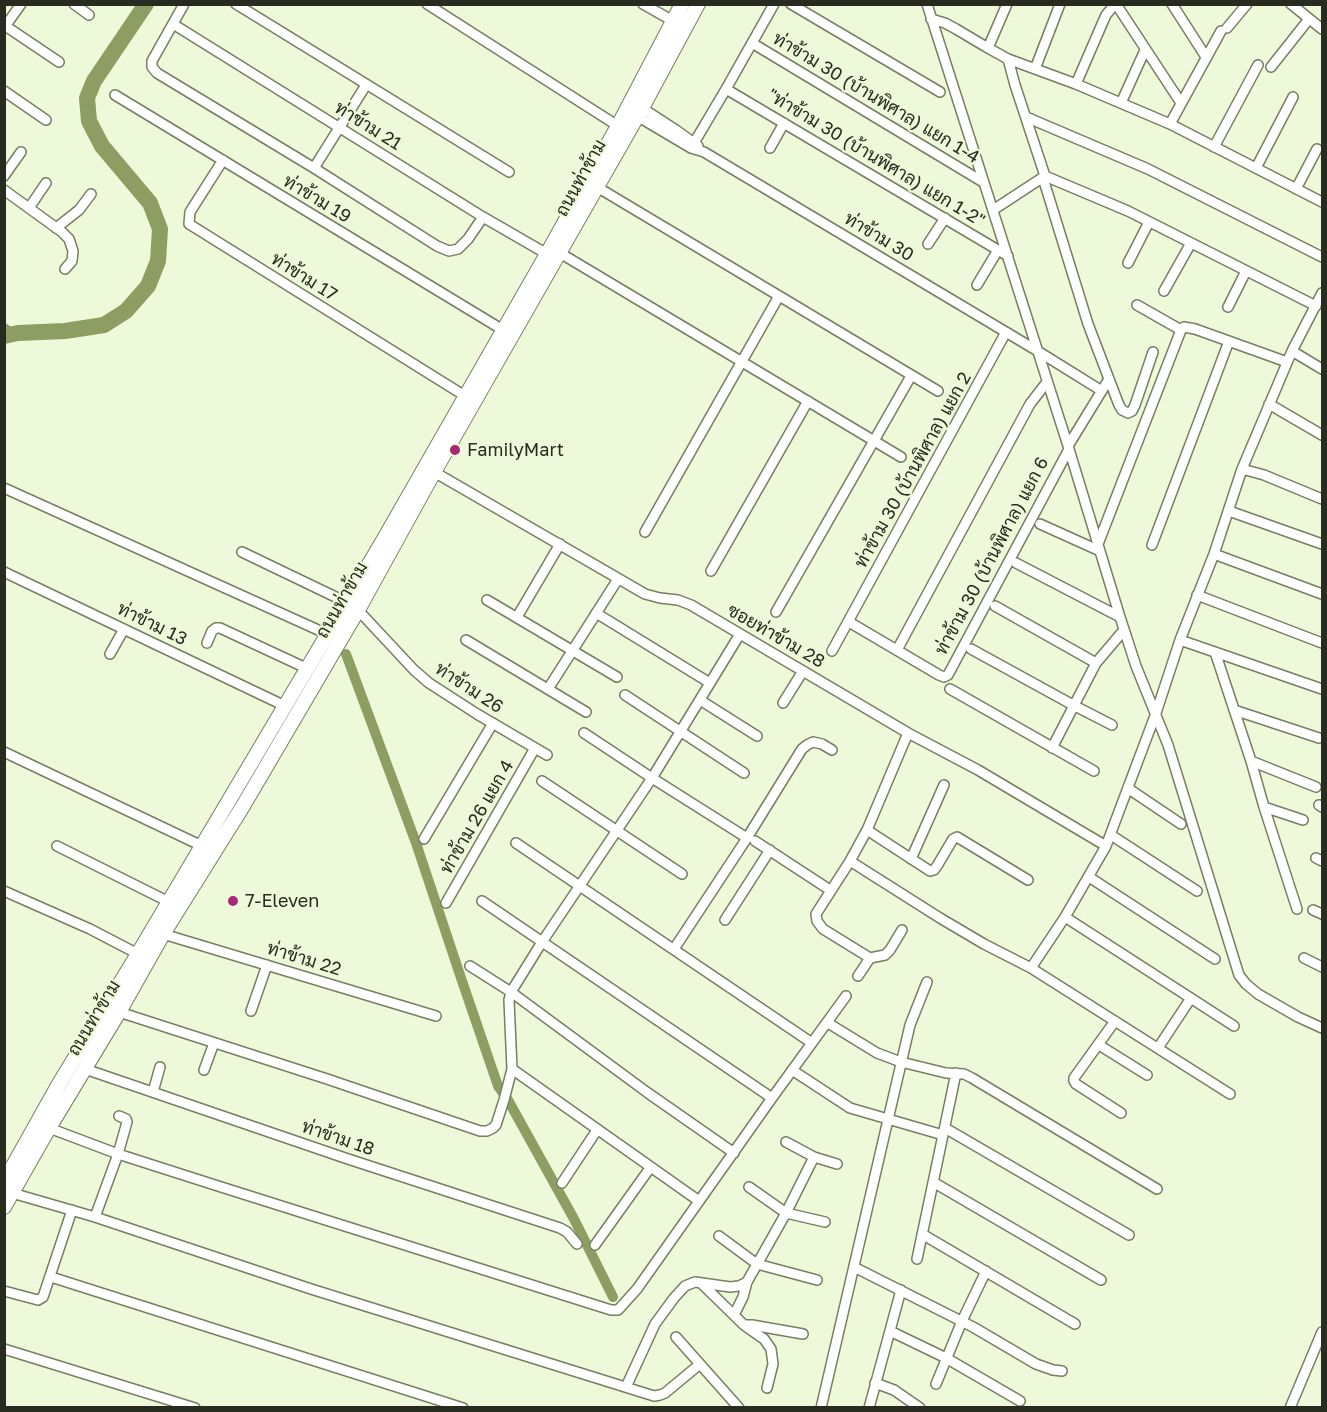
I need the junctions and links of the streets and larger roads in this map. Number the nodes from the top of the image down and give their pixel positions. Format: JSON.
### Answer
{"nodes":[{"id":1,"x":21,"y":4,"type":"edge"},
{"id":2,"x":74,"y":4,"type":"edge"},
{"id":3,"x":183,"y":4,"type":"edge"},
{"id":4,"x":236,"y":4,"type":"edge"},
{"id":5,"x":427,"y":4,"type":"edge"},
{"id":6,"x":643,"y":4,"type":"edge"},
{"id":7,"x":682,"y":4,"type":"edge"},
{"id":8,"x":698,"y":4,"type":"edge"},
{"id":9,"x":774,"y":4,"type":"edge"},
{"id":10,"x":791,"y":4,"type":"edge"},
{"id":11,"x":927,"y":4,"type":"edge"},
{"id":12,"x":1007,"y":4,"type":"edge"},
{"id":13,"x":1060,"y":4,"type":"edge"},
{"id":14,"x":1116,"y":4,"type":"edge"},
{"id":15,"x":1172,"y":4,"type":"edge"},
{"id":16,"x":1247,"y":4,"type":"edge"},
{"id":17,"x":1292,"y":4,"type":"edge"},
{"id":18,"x":89,"y":15,"type":"dead end"},
{"id":19,"x":931,"y":19,"type":"junction"},
{"id":20,"x":1309,"y":19,"type":"junction"},
{"id":21,"x":673,"y":21,"type":"junction"},
{"id":22,"x":173,"y":24,"type":"junction"},
{"id":23,"x":5,"y":27,"type":"edge"},
{"id":24,"x":1323,"y":29,"type":"edge"},
{"id":25,"x":752,"y":44,"type":"junction"},
{"id":26,"x":988,"y":48,"type":"junction"},
{"id":27,"x":1145,"y":50,"type":"junction"},
{"id":28,"x":1206,"y":57,"type":"junction"},
{"id":29,"x":1008,"y":59,"type":"junction"},
{"id":30,"x":59,"y":62,"type":"dead end"},
{"id":31,"x":1258,"y":65,"type":"dead end"},
{"id":32,"x":1271,"y":67,"type":"dead end"},
{"id":33,"x":1035,"y":69,"type":"junction"},
{"id":34,"x":1076,"y":84,"type":"junction"},
{"id":35,"x":366,"y":86,"type":"junction"},
{"id":36,"x":726,"y":89,"type":"junction"},
{"id":37,"x":4,"y":91,"type":"edge"},
{"id":38,"x":940,"y":92,"type":"dead end"},
{"id":39,"x":115,"y":95,"type":"dead end"},
{"id":40,"x":1293,"y":97,"type":"dead end"},
{"id":41,"x":1121,"y":103,"type":"junction"},
{"id":42,"x":1180,"y":103,"type":"junction"},
{"id":43,"x":639,"y":112,"type":"junction"},
{"id":44,"x":1026,"y":117,"type":"junction"},
{"id":45,"x":46,"y":120,"type":"dead end"},
{"id":46,"x":784,"y":123,"type":"junction"},
{"id":47,"x":1170,"y":124,"type":"junction"},
{"id":48,"x":618,"y":126,"type":"junction"},
{"id":49,"x":340,"y":128,"type":"junction"},
{"id":50,"x":693,"y":145,"type":"junction"},
{"id":51,"x":1214,"y":147,"type":"junction"},
{"id":52,"x":770,"y":148,"type":"dead end"},
{"id":53,"x":1317,"y":148,"type":"dead end"},
{"id":54,"x":21,"y":152,"type":"dead end"},
{"id":55,"x":223,"y":160,"type":"junction"},
{"id":56,"x":314,"y":168,"type":"junction"},
{"id":57,"x":1256,"y":168,"type":"junction"},
{"id":58,"x":509,"y":172,"type":"dead end"},
{"id":59,"x":4,"y":176,"type":"edge"},
{"id":60,"x":1044,"y":177,"type":"junction"},
{"id":61,"x":983,"y":182,"type":"junction"},
{"id":62,"x":46,"y":183,"type":"dead end"},
{"id":63,"x":597,"y":187,"type":"junction"},
{"id":64,"x":1296,"y":189,"type":"junction"},
{"id":65,"x":4,"y":190,"type":"edge"},
{"id":66,"x":91,"y":194,"type":"dead end"},
{"id":67,"x":1323,"y":202,"type":"edge"},
{"id":68,"x":30,"y":208,"type":"junction"},
{"id":69,"x":993,"y":210,"type":"junction"},
{"id":70,"x":483,"y":217,"type":"junction"},
{"id":71,"x":945,"y":218,"type":"junction"},
{"id":72,"x":1149,"y":222,"type":"junction"},
{"id":73,"x":56,"y":228,"type":"junction"},
{"id":74,"x":1191,"y":243,"type":"junction"},
{"id":75,"x":928,"y":244,"type":"dead end"},
{"id":76,"x":998,"y":250,"type":"junction"},
{"id":77,"x":553,"y":254,"type":"junction"},
{"id":78,"x":1008,"y":256,"type":"junction"},
{"id":79,"x":1323,"y":257,"type":"edge"},
{"id":80,"x":1128,"y":263,"type":"dead end"},
{"id":81,"x":65,"y":269,"type":"dead end"},
{"id":82,"x":1246,"y":271,"type":"junction"},
{"id":83,"x":977,"y":285,"type":"dead end"},
{"id":84,"x":1164,"y":291,"type":"dead end"},
{"id":85,"x":1323,"y":293,"type":"edge"},
{"id":86,"x":779,"y":296,"type":"junction"},
{"id":87,"x":1137,"y":305,"type":"dead end"},
{"id":88,"x":1228,"y":307,"type":"dead end"},
{"id":89,"x":1314,"y":308,"type":"junction"},
{"id":90,"x":1323,"y":316,"type":"edge"},
{"id":91,"x":502,"y":330,"type":"junction"},
{"id":92,"x":1181,"y":330,"type":"junction"},
{"id":93,"x":1006,"y":332,"type":"junction"},
{"id":94,"x":1229,"y":341,"type":"junction"},
{"id":95,"x":1036,"y":350,"type":"junction"},
{"id":96,"x":1292,"y":351,"type":"junction"},
{"id":97,"x":1153,"y":352,"type":"dead end"},
{"id":98,"x":742,"y":362,"type":"junction"},
{"id":99,"x":1287,"y":362,"type":"junction"},
{"id":100,"x":1323,"y":369,"type":"edge"},
{"id":101,"x":911,"y":376,"type":"junction"},
{"id":102,"x":1109,"y":379,"type":"junction"},
{"id":103,"x":1047,"y":382,"type":"junction"},
{"id":104,"x":1102,"y":391,"type":"junction"},
{"id":105,"x":938,"y":392,"type":"dead end"},
{"id":106,"x":465,"y":396,"type":"junction"},
{"id":107,"x":808,"y":401,"type":"junction"},
{"id":108,"x":1269,"y":404,"type":"junction"},
{"id":109,"x":1323,"y":435,"type":"edge"},
{"id":110,"x":873,"y":441,"type":"junction"},
{"id":111,"x":1068,"y":447,"type":"junction"},
{"id":112,"x":901,"y":457,"type":"dead end"},
{"id":113,"x":429,"y":469,"type":"junction"},
{"id":114,"x":1242,"y":469,"type":"junction"},
{"id":115,"x":4,"y":488,"type":"edge"},
{"id":116,"x":1323,"y":499,"type":"edge"},
{"id":117,"x":1229,"y":511,"type":"junction"},
{"id":118,"x":1040,"y":524,"type":"dead end"},
{"id":119,"x":645,"y":532,"type":"dead end"},
{"id":120,"x":560,"y":544,"type":"junction"},
{"id":121,"x":1323,"y":544,"type":"edge"},
{"id":122,"x":1152,"y":545,"type":"dead end"},
{"id":123,"x":1099,"y":548,"type":"junction"},
{"id":124,"x":242,"y":552,"type":"dead end"},
{"id":125,"x":1214,"y":554,"type":"junction"},
{"id":126,"x":1016,"y":563,"type":"dead end"},
{"id":127,"x":711,"y":571,"type":"dead end"},
{"id":128,"x":4,"y":572,"type":"edge"},
{"id":129,"x":618,"y":579,"type":"junction"},
{"id":130,"x":1323,"y":594,"type":"edge"},
{"id":131,"x":1197,"y":595,"type":"junction"},
{"id":132,"x":487,"y":600,"type":"dead end"},
{"id":133,"x":352,"y":606,"type":"junction"},
{"id":134,"x":994,"y":606,"type":"dead end"},
{"id":135,"x":776,"y":612,"type":"dead end"},
{"id":136,"x":596,"y":613,"type":"junction"},
{"id":137,"x":517,"y":617,"type":"junction"},
{"id":138,"x":1120,"y":617,"type":"junction"},
{"id":139,"x":849,"y":622,"type":"junction"},
{"id":140,"x":124,"y":629,"type":"junction"},
{"id":141,"x":1124,"y":630,"type":"junction"},
{"id":142,"x":327,"y":634,"type":"junction"},
{"id":143,"x":740,"y":634,"type":"junction"},
{"id":144,"x":466,"y":640,"type":"dead end"},
{"id":145,"x":1180,"y":640,"type":"junction"},
{"id":146,"x":207,"y":643,"type":"dead end"},
{"id":147,"x":1323,"y":643,"type":"edge"},
{"id":148,"x":971,"y":649,"type":"dead end"},
{"id":149,"x":573,"y":650,"type":"junction"},
{"id":150,"x":897,"y":650,"type":"junction"},
{"id":151,"x":832,"y":651,"type":"dead end"},
{"id":152,"x":1215,"y":652,"type":"junction"},
{"id":153,"x":110,"y":654,"type":"dead end"},
{"id":154,"x":1096,"y":663,"type":"junction"},
{"id":155,"x":306,"y":668,"type":"junction"},
{"id":156,"x":803,"y":671,"type":"junction"},
{"id":157,"x":617,"y":678,"type":"dead end"},
{"id":158,"x":710,"y":683,"type":"junction"},
{"id":159,"x":548,"y":689,"type":"junction"},
{"id":160,"x":950,"y":689,"type":"dead end"},
{"id":161,"x":1323,"y":689,"type":"edge"},
{"id":162,"x":625,"y":695,"type":"dead end"},
{"id":163,"x":700,"y":700,"type":"junction"},
{"id":164,"x":783,"y":703,"type":"dead end"},
{"id":165,"x":1073,"y":705,"type":"junction"},
{"id":166,"x":285,"y":706,"type":"junction"},
{"id":167,"x":1234,"y":710,"type":"junction"},
{"id":168,"x":586,"y":712,"type":"dead end"},
{"id":169,"x":1156,"y":713,"type":"junction"},
{"id":170,"x":493,"y":723,"type":"junction"},
{"id":171,"x":1112,"y":725,"type":"dead end"},
{"id":172,"x":681,"y":732,"type":"junction"},
{"id":173,"x":584,"y":733,"type":"dead end"},
{"id":174,"x":908,"y":733,"type":"junction"},
{"id":175,"x":757,"y":736,"type":"dead end"},
{"id":176,"x":1319,"y":738,"type":"dead end"},
{"id":177,"x":535,"y":748,"type":"junction"},
{"id":178,"x":1052,"y":748,"type":"junction"},
{"id":179,"x":832,"y":750,"type":"dead end"},
{"id":180,"x":4,"y":752,"type":"edge"},
{"id":181,"x":547,"y":755,"type":"dead end"},
{"id":182,"x":1251,"y":761,"type":"junction"},
{"id":183,"x":1094,"y":771,"type":"dead end"},
{"id":184,"x":744,"y":773,"type":"dead end"},
{"id":185,"x":652,"y":778,"type":"junction"},
{"id":186,"x":542,"y":782,"type":"dead end"},
{"id":187,"x":944,"y":785,"type":"dead end"},
{"id":188,"x":1316,"y":787,"type":"dead end"},
{"id":189,"x":1129,"y":789,"type":"junction"},
{"id":190,"x":1264,"y":807,"type":"junction"},
{"id":191,"x":233,"y":808,"type":"junction"},
{"id":192,"x":1303,"y":820,"type":"dead end"},
{"id":193,"x":1181,"y":824,"type":"dead end"},
{"id":194,"x":867,"y":830,"type":"junction"},
{"id":195,"x":616,"y":831,"type":"junction"},
{"id":196,"x":1111,"y":835,"type":"junction"},
{"id":197,"x":424,"y":839,"type":"dead end"},
{"id":198,"x":751,"y":839,"type":"junction"},
{"id":199,"x":516,"y":843,"type":"dead end"},
{"id":200,"x":57,"y":846,"type":"dead end"},
{"id":201,"x":202,"y":846,"type":"junction"},
{"id":202,"x":1106,"y":846,"type":"junction"},
{"id":203,"x":770,"y":850,"type":"junction"},
{"id":204,"x":911,"y":860,"type":"junction"},
{"id":205,"x":850,"y":861,"type":"junction"},
{"id":206,"x":682,"y":874,"type":"dead end"},
{"id":207,"x":1089,"y":877,"type":"junction"},
{"id":208,"x":1028,"y":880,"type":"dead end"},
{"id":209,"x":580,"y":886,"type":"junction"},
{"id":210,"x":830,"y":890,"type":"junction"},
{"id":211,"x":4,"y":891,"type":"edge"},
{"id":212,"x":1197,"y":891,"type":"dead end"},
{"id":213,"x":482,"y":901,"type":"dead end"},
{"id":214,"x":169,"y":902,"type":"junction"},
{"id":215,"x":446,"y":903,"type":"dead end"},
{"id":216,"x":1297,"y":909,"type":"dead end"},
{"id":217,"x":1065,"y":917,"type":"junction"},
{"id":218,"x":725,"y":920,"type":"dead end"},
{"id":219,"x":902,"y":930,"type":"dead end"},
{"id":220,"x":163,"y":934,"type":"junction"},
{"id":221,"x":542,"y":942,"type":"junction"},
{"id":222,"x":674,"y":949,"type":"junction"},
{"id":223,"x":138,"y":954,"type":"junction"},
{"id":224,"x":870,"y":958,"type":"junction"},
{"id":225,"x":1215,"y":958,"type":"dead end"},
{"id":226,"x":1304,"y":958,"type":"dead end"},
{"id":227,"x":267,"y":965,"type":"junction"},
{"id":228,"x":470,"y":966,"type":"dead end"},
{"id":229,"x":1323,"y":967,"type":"edge"},
{"id":230,"x":1031,"y":968,"type":"junction"},
{"id":231,"x":858,"y":976,"type":"dead end"},
{"id":232,"x":927,"y":982,"type":"dead end"},
{"id":233,"x":511,"y":992,"type":"junction"},
{"id":234,"x":846,"y":996,"type":"dead end"},
{"id":235,"x":1191,"y":998,"type":"junction"},
{"id":236,"x":251,"y":1011,"type":"dead end"},
{"id":237,"x":119,"y":1012,"type":"junction"},
{"id":238,"x":436,"y":1016,"type":"dead end"},
{"id":239,"x":1115,"y":1021,"type":"junction"},
{"id":240,"x":828,"y":1023,"type":"junction"},
{"id":241,"x":1234,"y":1026,"type":"dead end"},
{"id":242,"x":1323,"y":1028,"type":"edge"},
{"id":243,"x":214,"y":1043,"type":"junction"},
{"id":244,"x":812,"y":1043,"type":"junction"},
{"id":245,"x":1098,"y":1045,"type":"junction"},
{"id":246,"x":1158,"y":1048,"type":"junction"},
{"id":247,"x":901,"y":1062,"type":"junction"},
{"id":248,"x":160,"y":1066,"type":"dead end"},
{"id":249,"x":85,"y":1069,"type":"junction"},
{"id":250,"x":512,"y":1069,"type":"junction"},
{"id":251,"x":204,"y":1070,"type":"dead end"},
{"id":252,"x":792,"y":1070,"type":"junction"},
{"id":253,"x":956,"y":1073,"type":"junction"},
{"id":254,"x":1147,"y":1075,"type":"dead end"},
{"id":255,"x":153,"y":1092,"type":"junction"},
{"id":256,"x":1230,"y":1094,"type":"dead end"},
{"id":257,"x":772,"y":1098,"type":"junction"},
{"id":258,"x":1120,"y":1113,"type":"dead end"},
{"id":259,"x":119,"y":1116,"type":"dead end"},
{"id":260,"x":888,"y":1119,"type":"junction"},
{"id":261,"x":49,"y":1128,"type":"junction"},
{"id":262,"x":597,"y":1130,"type":"junction"},
{"id":263,"x":944,"y":1131,"type":"junction"},
{"id":264,"x":786,"y":1142,"type":"dead end"},
{"id":265,"x":734,"y":1152,"type":"junction"},
{"id":266,"x":118,"y":1154,"type":"junction"},
{"id":267,"x":814,"y":1157,"type":"junction"},
{"id":268,"x":837,"y":1164,"type":"dead end"},
{"id":269,"x":650,"y":1168,"type":"junction"},
{"id":270,"x":933,"y":1182,"type":"junction"},
{"id":271,"x":562,"y":1183,"type":"dead end"},
{"id":272,"x":8,"y":1187,"type":"edge"},
{"id":273,"x":749,"y":1187,"type":"dead end"},
{"id":274,"x":1157,"y":1189,"type":"dead end"},
{"id":275,"x":699,"y":1201,"type":"junction"},
{"id":276,"x":4,"y":1207,"type":"edge"},
{"id":277,"x":72,"y":1210,"type":"junction"},
{"id":278,"x":786,"y":1213,"type":"junction"},
{"id":279,"x":95,"y":1217,"type":"junction"},
{"id":280,"x":825,"y":1222,"type":"dead end"},
{"id":281,"x":922,"y":1234,"type":"junction"},
{"id":282,"x":1129,"y":1235,"type":"dead end"},
{"id":283,"x":719,"y":1236,"type":"dead end"},
{"id":284,"x":577,"y":1244,"type":"dead end"},
{"id":285,"x":595,"y":1245,"type":"dead end"},
{"id":286,"x":917,"y":1259,"type":"dead end"},
{"id":287,"x":757,"y":1264,"type":"junction"},
{"id":288,"x":854,"y":1267,"type":"junction"},
{"id":289,"x":986,"y":1271,"type":"junction"},
{"id":290,"x":51,"y":1277,"type":"junction"},
{"id":291,"x":817,"y":1280,"type":"dead end"},
{"id":292,"x":1101,"y":1280,"type":"dead end"},
{"id":293,"x":747,"y":1282,"type":"junction"},
{"id":294,"x":701,"y":1283,"type":"junction"},
{"id":295,"x":901,"y":1290,"type":"junction"},
{"id":296,"x":4,"y":1291,"type":"edge"},
{"id":297,"x":734,"y":1315,"type":"junction"},
{"id":298,"x":962,"y":1321,"type":"junction"},
{"id":299,"x":1075,"y":1324,"type":"dead end"},
{"id":300,"x":744,"y":1325,"type":"junction"},
{"id":301,"x":890,"y":1331,"type":"junction"},
{"id":302,"x":1323,"y":1332,"type":"edge"},
{"id":303,"x":803,"y":1334,"type":"dead end"},
{"id":304,"x":676,"y":1337,"type":"dead end"},
{"id":305,"x":4,"y":1349,"type":"edge"},
{"id":306,"x":946,"y":1358,"type":"junction"},
{"id":307,"x":700,"y":1364,"type":"junction"},
{"id":308,"x":1062,"y":1371,"type":"dead end"},
{"id":309,"x":875,"y":1383,"type":"junction"},
{"id":310,"x":936,"y":1384,"type":"dead end"},
{"id":311,"x":626,"y":1387,"type":"junction"},
{"id":312,"x":767,"y":1388,"type":"dead end"},
{"id":313,"x":1020,"y":1401,"type":"dead end"},
{"id":314,"x":195,"y":1407,"type":"edge"},
{"id":315,"x":463,"y":1407,"type":"edge"},
{"id":316,"x":739,"y":1407,"type":"edge"},
{"id":317,"x":821,"y":1407,"type":"edge"},
{"id":318,"x":869,"y":1407,"type":"edge"},
{"id":319,"x":920,"y":1407,"type":"edge"},
{"id":320,"x":1290,"y":1407,"type":"edge"}],
"edges":[{"from":1,"to":23,"type":"street"},
{"from":2,"to":18,"type":"street"},
{"from":3,"to":22,"type":"street"},
{"from":4,"to":35,"type":"street"},
{"from":5,"to":48,"type":"street"},
{"from":6,"to":21,"type":"street"},
{"from":7,"to":21,"type":"street","name":"ถนนท่าข้าม"},
{"from":8,"to":43,"type":"street","name":"ถนนท่าข้าม"},
{"from":9,"to":25,"type":"street"},
{"from":10,"to":38,"type":"street"},
{"from":11,"to":19,"type":"street"},
{"from":12,"to":26,"type":"street"},
{"from":13,"to":33,"type":"street"},
{"from":14,"to":27,"type":"street"},
{"from":14,"to":34,"type":"street"},
{"from":15,"to":28,"type":"street"},
{"from":16,"to":28,"type":"street"},
{"from":17,"to":20,"type":"street"},
{"from":19,"to":26,"type":"street"},
{"from":19,"to":61,"type":"street"},
{"from":20,"to":24,"type":"street"},
{"from":20,"to":32,"type":"street"},
{"from":21,"to":48,"type":"street","name":"ถนนท่าข้าม"},
{"from":22,"to":49,"type":"street","name":"ท่าข้าม 21"},
{"from":22,"to":56,"type":"street"},
{"from":23,"to":30,"type":"street"},
{"from":25,"to":36,"type":"street"},
{"from":25,"to":61,"type":"street","name":"ท่าข้าม 30 (บ้านพิศาล) แยก 1-4"},
{"from":26,"to":29,"type":"street"},
{"from":27,"to":41,"type":"street"},
{"from":27,"to":42,"type":"street"},
{"from":28,"to":42,"type":"street"},
{"from":29,"to":33,"type":"street"},
{"from":29,"to":44,"type":"street"},
{"from":31,"to":51,"type":"street"},
{"from":33,"to":34,"type":"street"},
{"from":34,"to":41,"type":"street"},
{"from":35,"to":49,"type":"street"},
{"from":35,"to":58,"type":"street"},
{"from":36,"to":46,"type":"street","name":"\"ท่าข้าม 30 (บ้านพิศาล) แยก 1-2\""},
{"from":36,"to":50,"type":"street"},
{"from":37,"to":45,"type":"street"},
{"from":39,"to":55,"type":"street","name":"ท่าข้าม 19"},
{"from":40,"to":57,"type":"street"},
{"from":41,"to":47,"type":"street"},
{"from":42,"to":47,"type":"street"},
{"from":43,"to":50,"type":"street","name":"ท่าข้าม 30"},
{"from":43,"to":63,"type":"street","name":"ถนนท่าข้าม"},
{"from":44,"to":60,"type":"street"},
{"from":44,"to":79,"type":"street"},
{"from":46,"to":52,"type":"street"},
{"from":46,"to":71,"type":"street","name":"\"ท่าข้าม 30 (บ้านพิศาล) แยก 1-2\""},
{"from":47,"to":51,"type":"street"},
{"from":48,"to":77,"type":"street","name":"ถนนท่าข้าม"},
{"from":49,"to":56,"type":"street"},
{"from":49,"to":70,"type":"street","name":"ท่าข้าม 21"},
{"from":50,"to":93,"type":"street","name":"ท่าข้าม 30"},
{"from":51,"to":57,"type":"street"},
{"from":53,"to":64,"type":"street"},
{"from":54,"to":59,"type":"street"},
{"from":55,"to":91,"type":"street","name":"ท่าข้าม 19"},
{"from":55,"to":106,"type":"street","name":"ท่าข้าม 17"},
{"from":56,"to":70,"type":"street"},
{"from":57,"to":64,"type":"street"},
{"from":60,"to":69,"type":"street"},
{"from":60,"to":72,"type":"street"},
{"from":60,"to":102,"type":"street"},
{"from":61,"to":69,"type":"street"},
{"from":62,"to":68,"type":"street"},
{"from":63,"to":77,"type":"street","name":"ถนนท่าข้าม"},
{"from":63,"to":86,"type":"street"},
{"from":64,"to":67,"type":"street"},
{"from":65,"to":68,"type":"street"},
{"from":66,"to":73,"type":"street"},
{"from":68,"to":73,"type":"street"},
{"from":69,"to":78,"type":"street"},
{"from":70,"to":77,"type":"street","name":"ท่าข้าม 21"},
{"from":71,"to":75,"type":"street"},
{"from":71,"to":76,"type":"street","name":"\"ท่าข้าม 30 (บ้านพิศาล) แยก 1-2\""},
{"from":72,"to":74,"type":"street"},
{"from":72,"to":80,"type":"street"},
{"from":73,"to":81,"type":"street"},
{"from":74,"to":82,"type":"street"},
{"from":74,"to":84,"type":"street"},
{"from":76,"to":78,"type":"street","name":"\"ท่าข้าม 30 (บ้านพิศาล) แยก 1-2\""},
{"from":76,"to":83,"type":"street"},
{"from":77,"to":91,"type":"street","name":"ถนนท่าข้าม"},
{"from":77,"to":98,"type":"street","name":"ท่าข้าม 21"},
{"from":77,"to":113,"type":"street","name":"ถนนท่าข้าม"},
{"from":78,"to":95,"type":"street"},
{"from":82,"to":88,"type":"street"},
{"from":82,"to":89,"type":"street"},
{"from":85,"to":89,"type":"street"},
{"from":86,"to":98,"type":"street"},
{"from":86,"to":101,"type":"street"},
{"from":87,"to":92,"type":"street"},
{"from":89,"to":90,"type":"street"},
{"from":89,"to":96,"type":"street"},
{"from":91,"to":106,"type":"street","name":"ถนนท่าข้าม"},
{"from":92,"to":94,"type":"street"},
{"from":92,"to":123,"type":"street"},
{"from":93,"to":95,"type":"street","name":"ท่าข้าม 30"},
{"from":93,"to":139,"type":"street","name":"ท่าข้าม 30 (บ้านพิศาล) แยก 2"},
{"from":94,"to":99,"type":"street"},
{"from":94,"to":122,"type":"street"},
{"from":95,"to":103,"type":"street"},
{"from":95,"to":104,"type":"street","name":"ท่าข้าม 30"},
{"from":96,"to":99,"type":"street"},
{"from":96,"to":100,"type":"street"},
{"from":97,"to":102,"type":"street"},
{"from":98,"to":107,"type":"street","name":"ท่าข้าม 21"},
{"from":98,"to":119,"type":"street"},
{"from":99,"to":108,"type":"street"},
{"from":101,"to":105,"type":"street"},
{"from":101,"to":110,"type":"street"},
{"from":102,"to":104,"type":"street","name":"ท่าข้าม 30 (บ้านพิศาล) แยก 6"},
{"from":103,"to":111,"type":"street"},
{"from":103,"to":150,"type":"street"},
{"from":104,"to":111,"type":"street","name":"ท่าข้าม 30 (บ้านพิศาล) แยก 6"},
{"from":106,"to":113,"type":"street","name":"ถนนท่าข้าม"},
{"from":107,"to":110,"type":"street","name":"ท่าข้าม 21"},
{"from":107,"to":127,"type":"street"},
{"from":108,"to":109,"type":"street"},
{"from":108,"to":114,"type":"street"},
{"from":110,"to":112,"type":"street","name":"ท่าข้าม 21"},
{"from":110,"to":135,"type":"street"},
{"from":111,"to":123,"type":"street"},
{"from":111,"to":150,"type":"street","name":"ท่าข้าม 30 (บ้านพิศาล) แยก 6"},
{"from":113,"to":120,"type":"street","name":"ซอยท่าข้าม 28"},
{"from":113,"to":133,"type":"street","name":"ถนนท่าข้าม"},
{"from":114,"to":116,"type":"street"},
{"from":114,"to":117,"type":"street"},
{"from":115,"to":142,"type":"street"},
{"from":117,"to":121,"type":"street"},
{"from":117,"to":125,"type":"street"},
{"from":118,"to":123,"type":"street"},
{"from":120,"to":129,"type":"street","name":"ซอยท่าข้าม 28"},
{"from":120,"to":137,"type":"street"},
{"from":123,"to":138,"type":"street"},
{"from":124,"to":133,"type":"street"},
{"from":125,"to":130,"type":"street"},
{"from":125,"to":131,"type":"street"},
{"from":126,"to":138,"type":"street"},
{"from":128,"to":140,"type":"street","name":"ท่าข้าม 13"},
{"from":129,"to":136,"type":"street"},
{"from":129,"to":143,"type":"street","name":"ซอยท่าข้าม 28"},
{"from":131,"to":145,"type":"street"},
{"from":131,"to":147,"type":"street"},
{"from":132,"to":137,"type":"street"},
{"from":133,"to":142,"type":"street","name":"ถนนท่าข้าม"},
{"from":133,"to":170,"type":"street","name":"ท่าข้าม 26"},
{"from":133,"to":191,"type":"street","name":"ถนนท่าข้าม"},
{"from":134,"to":154,"type":"street"},
{"from":136,"to":149,"type":"street"},
{"from":136,"to":158,"type":"street"},
{"from":137,"to":149,"type":"street"},
{"from":138,"to":141,"type":"street"},
{"from":139,"to":150,"type":"street"},
{"from":139,"to":151,"type":"street","name":"ท่าข้าม 30 (บ้านพิศาล) แยก 2"},
{"from":140,"to":153,"type":"street"},
{"from":140,"to":166,"type":"street","name":"ท่าข้าม 13"},
{"from":141,"to":154,"type":"street"},
{"from":141,"to":169,"type":"street"},
{"from":142,"to":155,"type":"street","name":"ถนนท่าข้าม"},
{"from":143,"to":156,"type":"street","name":"ซอยท่าข้าม 28"},
{"from":143,"to":158,"type":"street"},
{"from":144,"to":159,"type":"street"},
{"from":145,"to":152,"type":"street"},
{"from":145,"to":169,"type":"street"},
{"from":146,"to":155,"type":"street"},
{"from":148,"to":165,"type":"street"},
{"from":149,"to":157,"type":"street"},
{"from":149,"to":159,"type":"street"},
{"from":152,"to":161,"type":"street"},
{"from":152,"to":167,"type":"street"},
{"from":154,"to":165,"type":"street"},
{"from":155,"to":166,"type":"street","name":"ถนนท่าข้าม"},
{"from":156,"to":164,"type":"street"},
{"from":156,"to":174,"type":"street","name":"ซอยท่าข้าม 28"},
{"from":158,"to":163,"type":"street"},
{"from":159,"to":168,"type":"street"},
{"from":160,"to":178,"type":"street"},
{"from":162,"to":172,"type":"street"},
{"from":163,"to":172,"type":"street"},
{"from":163,"to":175,"type":"street"},
{"from":165,"to":171,"type":"street"},
{"from":165,"to":178,"type":"street"},
{"from":166,"to":191,"type":"street","name":"ถนนท่าข้าม"},
{"from":167,"to":176,"type":"street"},
{"from":167,"to":182,"type":"street"},
{"from":169,"to":189,"type":"street"},
{"from":169,"to":242,"type":"street"},
{"from":170,"to":177,"type":"street","name":"ท่าข้าม 26"},
{"from":170,"to":197,"type":"street"},
{"from":172,"to":184,"type":"street"},
{"from":172,"to":185,"type":"street"},
{"from":173,"to":185,"type":"street"},
{"from":174,"to":194,"type":"street"},
{"from":174,"to":202,"type":"street","name":"ซอยท่าข้าม 28"},
{"from":177,"to":181,"type":"street","name":"ท่าข้าม 26"},
{"from":177,"to":215,"type":"street","name":"ท่าข้าม 26 แยก 4"},
{"from":178,"to":183,"type":"street"},
{"from":179,"to":198,"type":"street"},
{"from":180,"to":201,"type":"street"},
{"from":182,"to":188,"type":"street"},
{"from":182,"to":190,"type":"street"},
{"from":185,"to":195,"type":"street"},
{"from":185,"to":198,"type":"street"},
{"from":186,"to":195,"type":"street"},
{"from":187,"to":204,"type":"street"},
{"from":189,"to":193,"type":"street"},
{"from":189,"to":196,"type":"street"},
{"from":190,"to":192,"type":"street"},
{"from":190,"to":216,"type":"street"},
{"from":191,"to":201,"type":"street","name":"ถนนท่าข้าม"},
{"from":191,"to":220,"type":"street","name":"ถนนท่าข้าม"},
{"from":194,"to":204,"type":"street"},
{"from":194,"to":205,"type":"street"},
{"from":195,"to":206,"type":"street"},
{"from":195,"to":209,"type":"street"},
{"from":196,"to":202,"type":"street"},
{"from":196,"to":212,"type":"street"},
{"from":198,"to":203,"type":"street"},
{"from":198,"to":222,"type":"street"},
{"from":199,"to":209,"type":"street"},
{"from":200,"to":214,"type":"street"},
{"from":201,"to":214,"type":"street","name":"ถนนท่าข้าม"},
{"from":202,"to":207,"type":"street"},
{"from":203,"to":210,"type":"street"},
{"from":203,"to":218,"type":"street"},
{"from":204,"to":208,"type":"street"},
{"from":205,"to":210,"type":"street"},
{"from":205,"to":230,"type":"street"},
{"from":207,"to":217,"type":"street"},
{"from":207,"to":225,"type":"street"},
{"from":209,"to":221,"type":"street"},
{"from":209,"to":222,"type":"street"},
{"from":210,"to":224,"type":"street"},
{"from":211,"to":223,"type":"street"},
{"from":213,"to":221,"type":"street"},
{"from":214,"to":223,"type":"street","name":"ถนนท่าข้าม"},
{"from":217,"to":230,"type":"street"},
{"from":217,"to":235,"type":"street"},
{"from":219,"to":224,"type":"street"},
{"from":220,"to":227,"type":"street","name":"ท่าข้าม 22"},
{"from":220,"to":237,"type":"street","name":"ถนนท่าข้าม"},
{"from":221,"to":233,"type":"street"},
{"from":221,"to":257,"type":"street"},
{"from":222,"to":244,"type":"street"},
{"from":223,"to":272,"type":"street","name":"ถนนท่าข้าม"},
{"from":224,"to":231,"type":"street"},
{"from":226,"to":229,"type":"street"},
{"from":227,"to":236,"type":"street"},
{"from":227,"to":238,"type":"street","name":"ท่าข้าม 22"},
{"from":228,"to":233,"type":"street"},
{"from":230,"to":239,"type":"street"},
{"from":232,"to":247,"type":"street"},
{"from":233,"to":250,"type":"street"},
{"from":233,"to":265,"type":"street"},
{"from":234,"to":240,"type":"street"},
{"from":235,"to":241,"type":"street"},
{"from":235,"to":246,"type":"street"},
{"from":237,"to":243,"type":"street"},
{"from":237,"to":249,"type":"street","name":"ถนนท่าข้าม"},
{"from":239,"to":245,"type":"street"},
{"from":239,"to":246,"type":"street"},
{"from":240,"to":244,"type":"street"},
{"from":240,"to":247,"type":"street"},
{"from":243,"to":250,"type":"street"},
{"from":243,"to":251,"type":"street"},
{"from":244,"to":252,"type":"street"},
{"from":245,"to":254,"type":"street"},
{"from":245,"to":258,"type":"street"},
{"from":246,"to":256,"type":"street"},
{"from":247,"to":253,"type":"street"},
{"from":247,"to":260,"type":"street"},
{"from":248,"to":255,"type":"street"},
{"from":249,"to":255,"type":"street","name":"ท่าข้าม 18"},
{"from":249,"to":261,"type":"street","name":"ถนนท่าข้าม"},
{"from":250,"to":262,"type":"street"},
{"from":252,"to":257,"type":"street"},
{"from":252,"to":260,"type":"street"},
{"from":253,"to":263,"type":"street"},
{"from":253,"to":274,"type":"street"},
{"from":255,"to":284,"type":"street","name":"ท่าข้าม 18"},
{"from":257,"to":265,"type":"street"},
{"from":259,"to":266,"type":"street"},
{"from":260,"to":263,"type":"street"},
{"from":260,"to":288,"type":"street"},
{"from":261,"to":266,"type":"street"},
{"from":261,"to":272,"type":"street","name":"ถนนท่าข้าม"},
{"from":262,"to":269,"type":"street"},
{"from":262,"to":271,"type":"street"},
{"from":263,"to":270,"type":"street"},
{"from":263,"to":282,"type":"street"},
{"from":264,"to":267,"type":"street"},
{"from":265,"to":275,"type":"street"},
{"from":266,"to":275,"type":"street"},
{"from":266,"to":279,"type":"street"},
{"from":267,"to":268,"type":"street"},
{"from":267,"to":278,"type":"street"},
{"from":269,"to":275,"type":"street"},
{"from":269,"to":285,"type":"street"},
{"from":270,"to":281,"type":"street"},
{"from":270,"to":292,"type":"street"},
{"from":272,"to":276,"type":"street","name":"ถนนท่าข้าม"},
{"from":272,"to":277,"type":"street"},
{"from":273,"to":278,"type":"street"},
{"from":277,"to":279,"type":"street"},
{"from":277,"to":290,"type":"street"},
{"from":278,"to":280,"type":"street"},
{"from":278,"to":287,"type":"street"},
{"from":279,"to":311,"type":"street"},
{"from":281,"to":286,"type":"street"},
{"from":281,"to":289,"type":"street"},
{"from":283,"to":287,"type":"street"},
{"from":287,"to":291,"type":"street"},
{"from":287,"to":293,"type":"street"},
{"from":288,"to":295,"type":"street"},
{"from":288,"to":317,"type":"street"},
{"from":289,"to":298,"type":"street"},
{"from":289,"to":299,"type":"street"},
{"from":290,"to":296,"type":"street"},
{"from":290,"to":315,"type":"street"},
{"from":293,"to":294,"type":"street"},
{"from":293,"to":297,"type":"street"},
{"from":294,"to":297,"type":"street"},
{"from":294,"to":311,"type":"street"},
{"from":295,"to":298,"type":"street"},
{"from":295,"to":301,"type":"street"},
{"from":297,"to":300,"type":"street"},
{"from":298,"to":306,"type":"street"},
{"from":298,"to":308,"type":"street"},
{"from":300,"to":303,"type":"street"},
{"from":300,"to":312,"type":"street"},
{"from":301,"to":306,"type":"street"},
{"from":301,"to":309,"type":"street"},
{"from":302,"to":320,"type":"street"},
{"from":304,"to":307,"type":"street"},
{"from":305,"to":314,"type":"street"},
{"from":306,"to":310,"type":"street"},
{"from":306,"to":313,"type":"street"},
{"from":307,"to":311,"type":"street"},
{"from":307,"to":316,"type":"street"},
{"from":309,"to":318,"type":"street"},
{"from":309,"to":319,"type":"street"}]}
